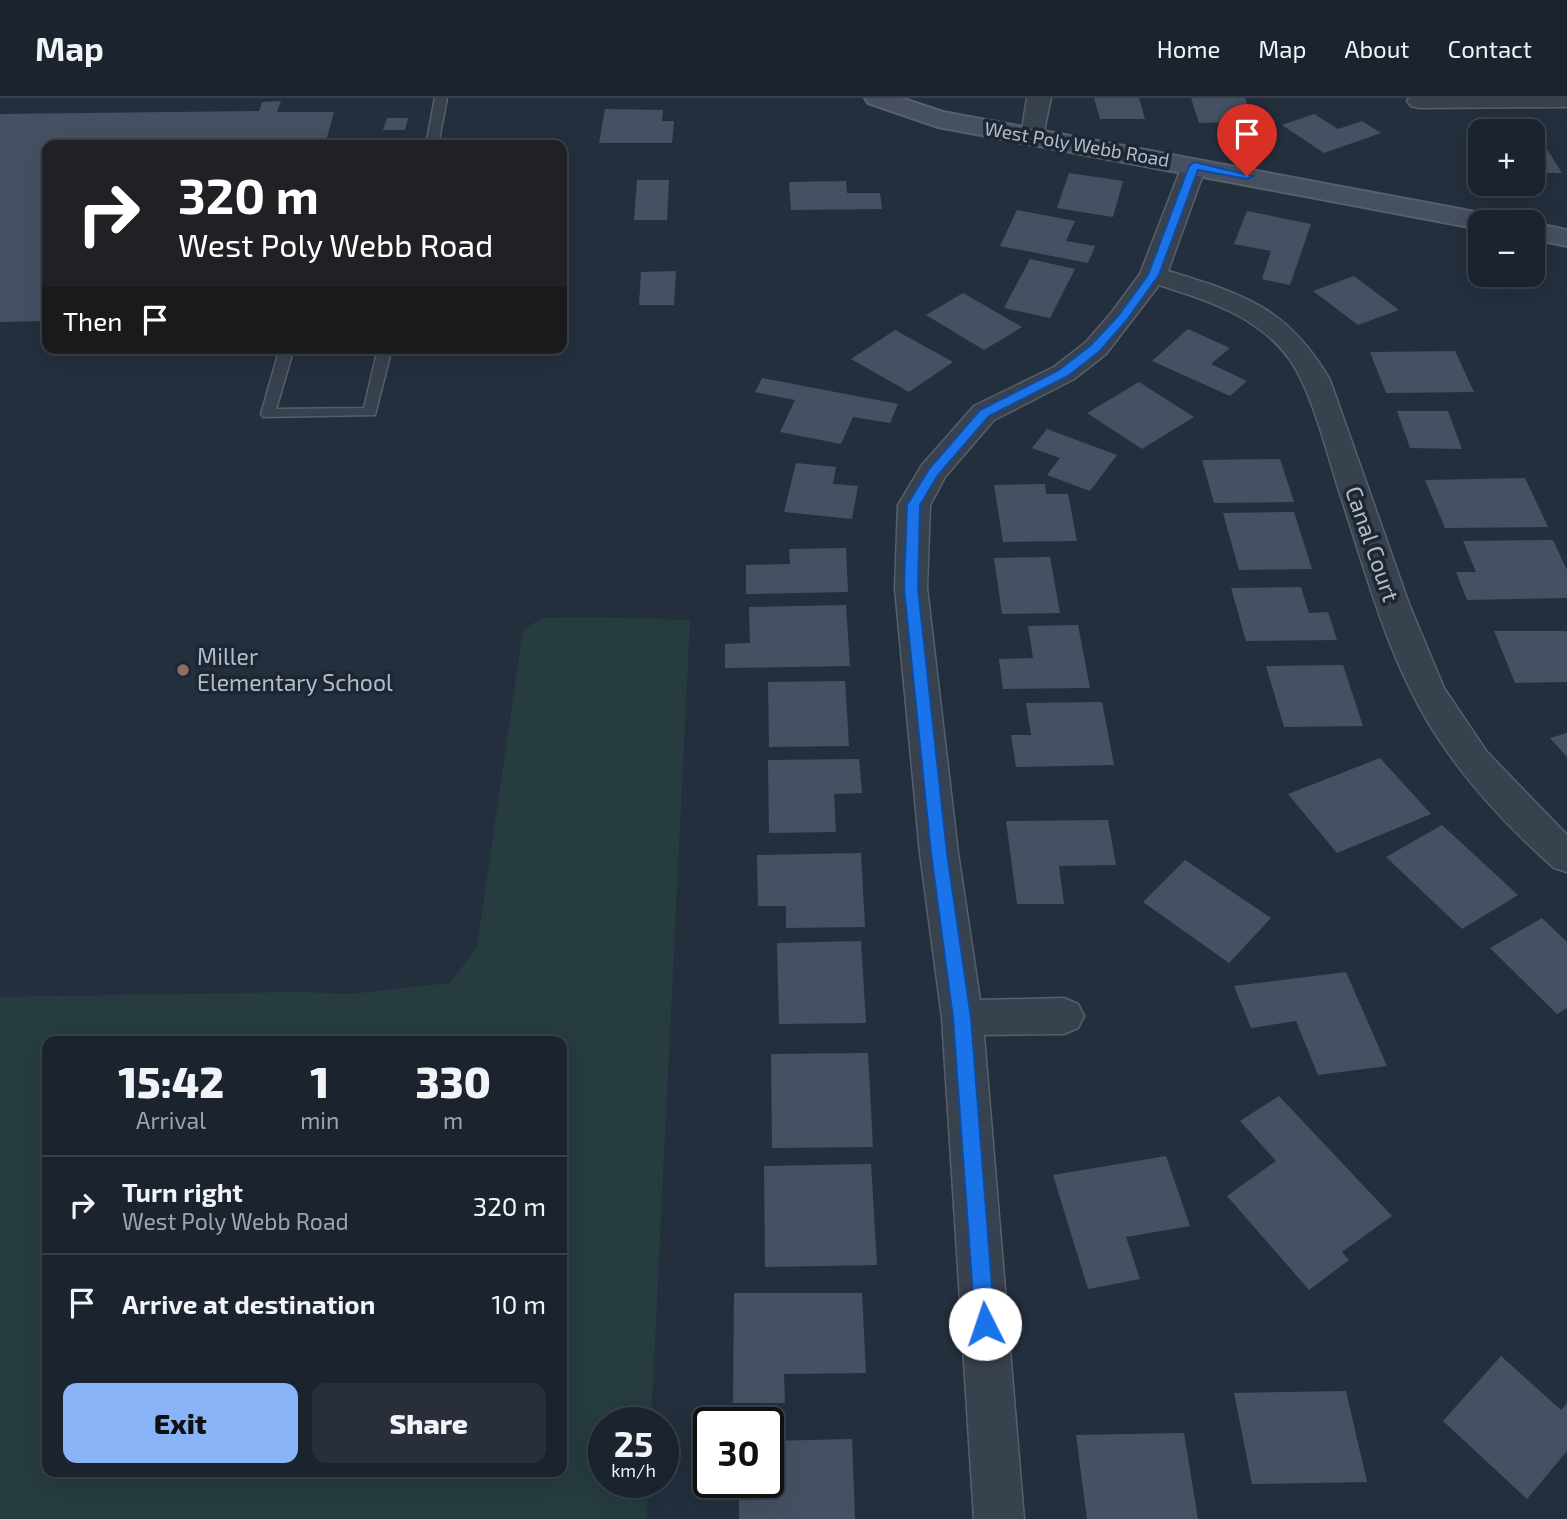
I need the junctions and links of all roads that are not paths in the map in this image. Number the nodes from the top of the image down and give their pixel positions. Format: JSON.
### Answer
{"nodes":[{"id":1,"x":441,"y":98,"type":"edge"},
{"id":2,"x":877,"y":98,"type":"edge"},
{"id":3,"x":1038,"y":98,"type":"edge"},
{"id":4,"x":1565,"y":100,"type":"edge"},
{"id":5,"x":1419,"y":101,"type":"dead end"},
{"id":6,"x":1033,"y":135,"type":"junction"},
{"id":7,"x":433,"y":140,"type":"edge"},
{"id":8,"x":1194,"y":166,"type":"junction"},
{"id":9,"x":1468,"y":219,"type":"edge"},
{"id":10,"x":1545,"y":234,"type":"edge"},
{"id":11,"x":1567,"y":238,"type":"edge"},
{"id":12,"x":1153,"y":275,"type":"junction"},
{"id":13,"x":285,"y":354,"type":"edge"},
{"id":14,"x":384,"y":354,"type":"edge"},
{"id":15,"x":1567,"y":856,"type":"edge"},
{"id":16,"x":1064,"y":1016,"type":"dead end"},
{"id":17,"x":962,"y":1018,"type":"junction"},
{"id":18,"x":999,"y":1519,"type":"edge"}],
"edges":[{"from":1,"to":7,"type":"lane"},
{"from":2,"to":6,"type":"street","name":"West Poly Webb Road"},
{"from":3,"to":6,"type":"street"},
{"from":4,"to":5,"type":"street"},
{"from":6,"to":8,"type":"street","name":"West Poly Webb Road"},
{"from":8,"to":9,"type":"street","name":"West Poly Webb Road"},
{"from":8,"to":12,"type":"street"},
{"from":10,"to":11,"type":"street"},
{"from":12,"to":15,"type":"street","name":"Canal Court"},
{"from":12,"to":17,"type":"street"},
{"from":13,"to":14,"type":"lane"},
{"from":16,"to":17,"type":"street"},
{"from":17,"to":18,"type":"street"}]}
